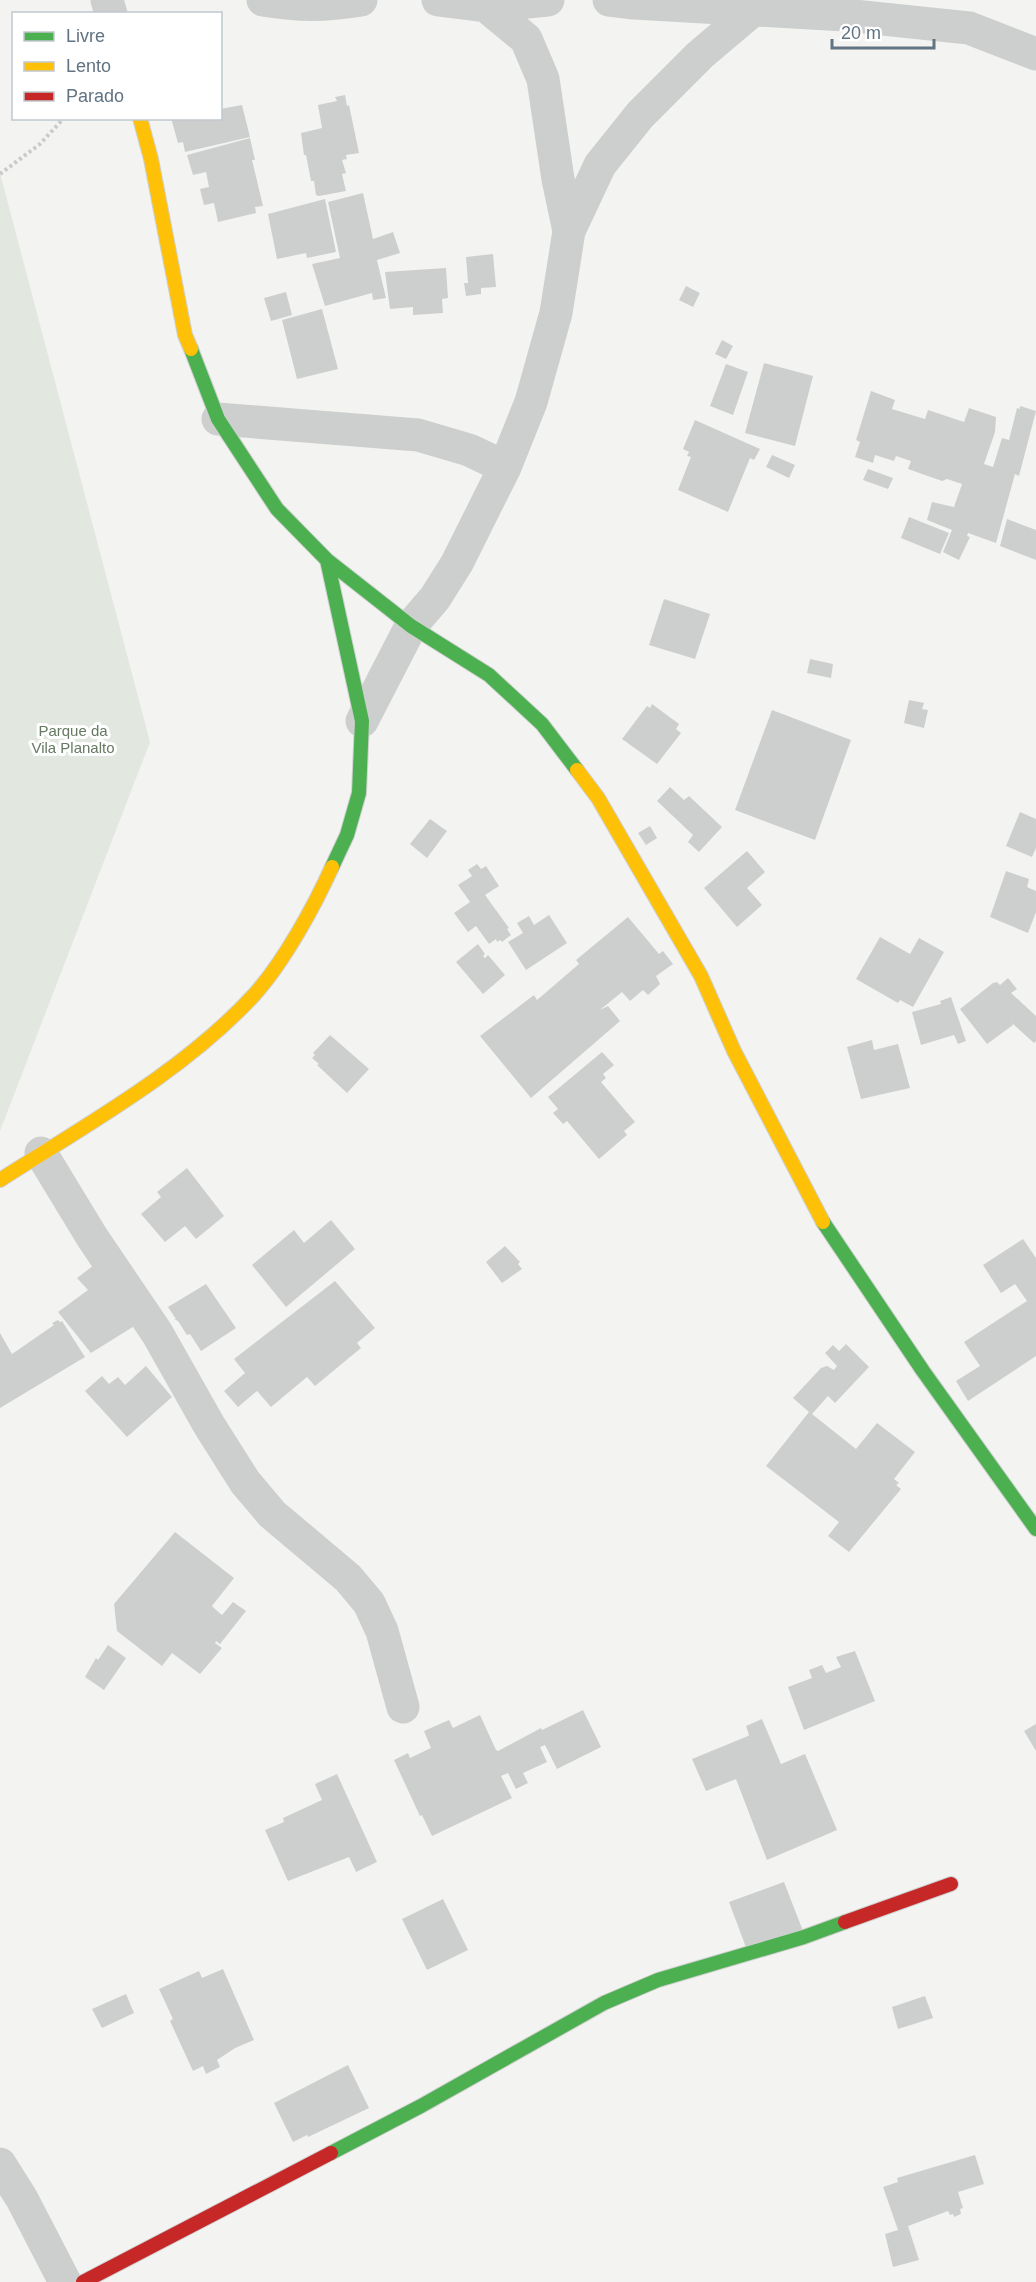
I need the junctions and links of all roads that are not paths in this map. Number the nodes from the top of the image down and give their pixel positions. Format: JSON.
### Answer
{"nodes":[{"id":1,"x":263,"y":0,"type":"edge"},
{"id":2,"x":361,"y":0,"type":"edge"},
{"id":3,"x":438,"y":0,"type":"edge"},
{"id":4,"x":549,"y":0,"type":"edge"},
{"id":5,"x":609,"y":0,"type":"edge"},
{"id":6,"x":486,"y":6,"type":"junction"},
{"id":7,"x":752,"y":11,"type":"junction"},
{"id":8,"x":1036,"y":54,"type":"edge"},
{"id":9,"x":141,"y":120,"type":"edge"},
{"id":10,"x":569,"y":231,"type":"junction"},
{"id":11,"x":218,"y":419,"type":"junction"},
{"id":12,"x":505,"y":467,"type":"junction"},
{"id":13,"x":327,"y":560,"type":"junction"},
{"id":14,"x":411,"y":626,"type":"junction"},
{"id":15,"x":362,"y":721,"type":"junction"},
{"id":16,"x":41,"y":1153,"type":"junction"},
{"id":17,"x":0,"y":1180,"type":"edge"},
{"id":18,"x":1036,"y":1529,"type":"edge"},
{"id":19,"x":403,"y":1707,"type":"dead end"},
{"id":20,"x":951,"y":1884,"type":"dead end"},
{"id":21,"x":0,"y":2164,"type":"edge"},
{"id":22,"x":65,"y":2282,"type":"edge"},
{"id":23,"x":83,"y":2282,"type":"edge"}],
"edges":[{"from":1,"to":2,"type":"street"},
{"from":3,"to":6,"type":"street"},
{"from":4,"to":6,"type":"street"},
{"from":5,"to":7,"type":"street"},
{"from":6,"to":10,"type":"street"},
{"from":7,"to":8,"type":"street"},
{"from":7,"to":10,"type":"street"},
{"from":9,"to":11,"type":"street"},
{"from":10,"to":12,"type":"street"},
{"from":11,"to":12,"type":"street"},
{"from":11,"to":13,"type":"street"},
{"from":12,"to":14,"type":"street"},
{"from":13,"to":14,"type":"street"},
{"from":13,"to":15,"type":"street"},
{"from":14,"to":15,"type":"street"},
{"from":14,"to":18,"type":"street"},
{"from":15,"to":16,"type":"street"},
{"from":16,"to":17,"type":"street"},
{"from":16,"to":19,"type":"street"},
{"from":20,"to":23,"type":"street"},
{"from":21,"to":22,"type":"street"}]}
